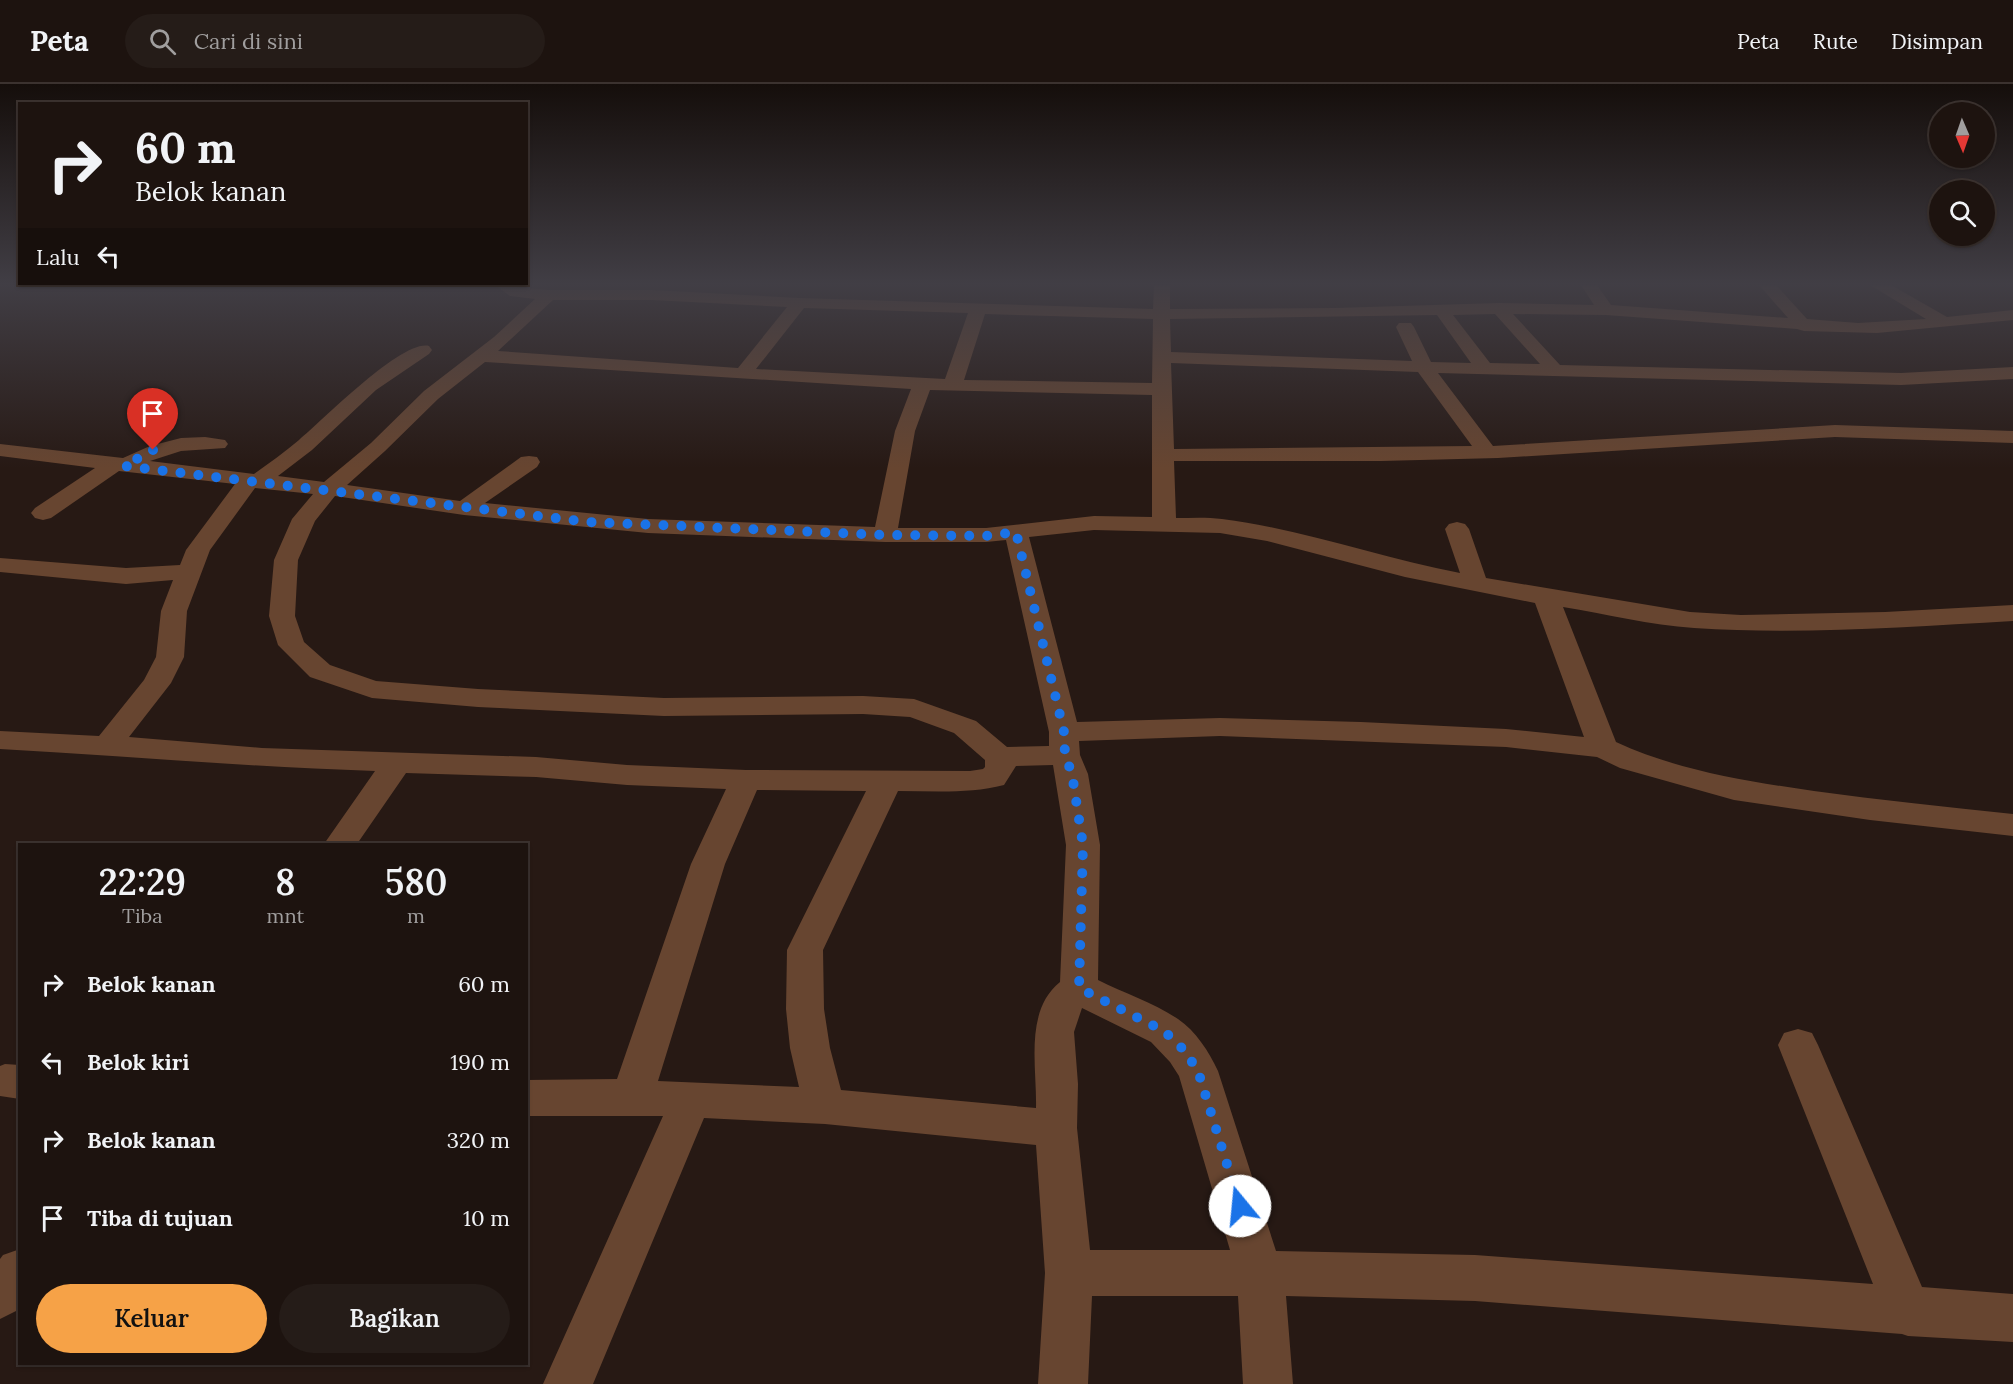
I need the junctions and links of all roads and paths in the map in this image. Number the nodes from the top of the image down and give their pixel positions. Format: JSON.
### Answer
{"nodes":[{"id":1,"x":493,"y":346,"type":"edge"},
{"id":2,"x":765,"y":346,"type":"edge"},
{"id":3,"x":966,"y":346,"type":"edge"},
{"id":4,"x":1162,"y":346,"type":"edge"},
{"id":5,"x":1414,"y":346,"type":"edge"},
{"id":6,"x":1468,"y":346,"type":"edge"},
{"id":7,"x":1533,"y":346,"type":"edge"},
{"id":8,"x":423,"y":350,"type":"dead end"},
{"id":9,"x":481,"y":356,"type":"junction"},
{"id":10,"x":1162,"y":357,"type":"junction"},
{"id":11,"x":1424,"y":367,"type":"junction"},
{"id":12,"x":1484,"y":367,"type":"junction"},
{"id":13,"x":1555,"y":370,"type":"junction"},
{"id":14,"x":2013,"y":373,"type":"edge"},
{"id":15,"x":743,"y":374,"type":"junction"},
{"id":16,"x":924,"y":384,"type":"junction"},
{"id":17,"x":953,"y":385,"type":"junction"},
{"id":18,"x":1160,"y":389,"type":"junction"},
{"id":19,"x":2013,"y":437,"type":"edge"},
{"id":20,"x":218,"y":444,"type":"dead end"},
{"id":21,"x":0,"y":450,"type":"edge"},
{"id":22,"x":1486,"y":451,"type":"junction"},
{"id":23,"x":1164,"y":455,"type":"junction"},
{"id":24,"x":529,"y":462,"type":"dead end"},
{"id":25,"x":119,"y":465,"type":"junction"},
{"id":26,"x":262,"y":482,"type":"junction"},
{"id":27,"x":319,"y":488,"type":"junction"},
{"id":28,"x":464,"y":508,"type":"junction"},
{"id":29,"x":44,"y":513,"type":"dead end"},
{"id":30,"x":1164,"y":523,"type":"junction"},
{"id":31,"x":1457,"y":530,"type":"dead end"},
{"id":32,"x":1016,"y":532,"type":"junction"},
{"id":33,"x":885,"y":535,"type":"junction"},
{"id":34,"x":0,"y":565,"type":"edge"},
{"id":35,"x":189,"y":572,"type":"junction"},
{"id":36,"x":1476,"y":584,"type":"junction"},
{"id":37,"x":1546,"y":597,"type":"junction"},
{"id":38,"x":2013,"y":613,"type":"edge"},
{"id":39,"x":0,"y":740,"type":"edge"},
{"id":40,"x":1064,"y":743,"type":"junction"},
{"id":41,"x":107,"y":745,"type":"junction"},
{"id":42,"x":1603,"y":747,"type":"junction"},
{"id":43,"x":1000,"y":757,"type":"junction"},
{"id":44,"x":397,"y":763,"type":"junction"},
{"id":45,"x":746,"y":780,"type":"junction"},
{"id":46,"x":886,"y":782,"type":"junction"},
{"id":47,"x":2013,"y":825,"type":"edge"},
{"id":48,"x":341,"y":843,"type":"edge"},
{"id":49,"x":1079,"y":988,"type":"junction"},
{"id":50,"x":1798,"y":1045,"type":"dead end"},
{"id":51,"x":632,"y":1096,"type":"junction"},
{"id":52,"x":528,"y":1098,"type":"edge"},
{"id":53,"x":692,"y":1098,"type":"junction"},
{"id":54,"x":825,"y":1106,"type":"junction"},
{"id":55,"x":1056,"y":1106,"type":"junction"},
{"id":56,"x":18,"y":1273,"type":"edge"},
{"id":57,"x":1260,"y":1273,"type":"junction"},
{"id":58,"x":1069,"y":1274,"type":"junction"},
{"id":59,"x":0,"y":1296,"type":"edge"},
{"id":60,"x":1908,"y":1312,"type":"junction"},
{"id":61,"x":2013,"y":1318,"type":"edge"},
{"id":62,"x":568,"y":1384,"type":"edge"},
{"id":63,"x":1063,"y":1384,"type":"edge"},
{"id":64,"x":1268,"y":1384,"type":"edge"}],
"edges":[{"from":1,"to":9,"type":"street"},
{"from":2,"to":15,"type":"street"},
{"from":3,"to":17,"type":"street"},
{"from":4,"to":10,"type":"street"},
{"from":5,"to":11,"type":"street"},
{"from":6,"to":12,"type":"street"},
{"from":7,"to":13,"type":"street"},
{"from":8,"to":26,"type":"street"},
{"from":9,"to":15,"type":"street"},
{"from":9,"to":27,"type":"street"},
{"from":10,"to":11,"type":"street"},
{"from":10,"to":18,"type":"street"},
{"from":11,"to":12,"type":"street"},
{"from":11,"to":22,"type":"street"},
{"from":12,"to":13,"type":"street"},
{"from":13,"to":14,"type":"street"},
{"from":15,"to":16,"type":"street"},
{"from":16,"to":17,"type":"street"},
{"from":16,"to":33,"type":"street"},
{"from":17,"to":18,"type":"street"},
{"from":18,"to":23,"type":"street"},
{"from":19,"to":22,"type":"street"},
{"from":20,"to":25,"type":"street"},
{"from":21,"to":25,"type":"street"},
{"from":22,"to":23,"type":"street"},
{"from":23,"to":30,"type":"street"},
{"from":24,"to":28,"type":"street"},
{"from":25,"to":26,"type":"street"},
{"from":25,"to":29,"type":"street"},
{"from":26,"to":27,"type":"street"},
{"from":26,"to":35,"type":"street"},
{"from":27,"to":28,"type":"street"},
{"from":27,"to":43,"type":"street"},
{"from":28,"to":33,"type":"street"},
{"from":30,"to":32,"type":"street"},
{"from":30,"to":36,"type":"street"},
{"from":31,"to":36,"type":"street"},
{"from":32,"to":33,"type":"street"},
{"from":32,"to":40,"type":"street"},
{"from":34,"to":35,"type":"street"},
{"from":35,"to":41,"type":"street"},
{"from":36,"to":37,"type":"street"},
{"from":37,"to":38,"type":"street"},
{"from":37,"to":42,"type":"street"},
{"from":39,"to":41,"type":"street"},
{"from":40,"to":42,"type":"street"},
{"from":40,"to":43,"type":"street"},
{"from":40,"to":49,"type":"street"},
{"from":41,"to":44,"type":"street"},
{"from":42,"to":47,"type":"street"},
{"from":43,"to":46,"type":"street"},
{"from":44,"to":45,"type":"street"},
{"from":44,"to":48,"type":"street"},
{"from":45,"to":46,"type":"street"},
{"from":45,"to":51,"type":"street"},
{"from":46,"to":54,"type":"street"},
{"from":49,"to":55,"type":"street"},
{"from":49,"to":57,"type":"street"},
{"from":50,"to":60,"type":"street"},
{"from":51,"to":52,"type":"street"},
{"from":51,"to":53,"type":"street"},
{"from":53,"to":54,"type":"street"},
{"from":53,"to":62,"type":"street"},
{"from":54,"to":55,"type":"street"},
{"from":55,"to":58,"type":"street"},
{"from":56,"to":59,"type":"street"},
{"from":57,"to":58,"type":"street"},
{"from":57,"to":60,"type":"street"},
{"from":57,"to":64,"type":"street"},
{"from":58,"to":63,"type":"street"},
{"from":60,"to":61,"type":"street"}]}
